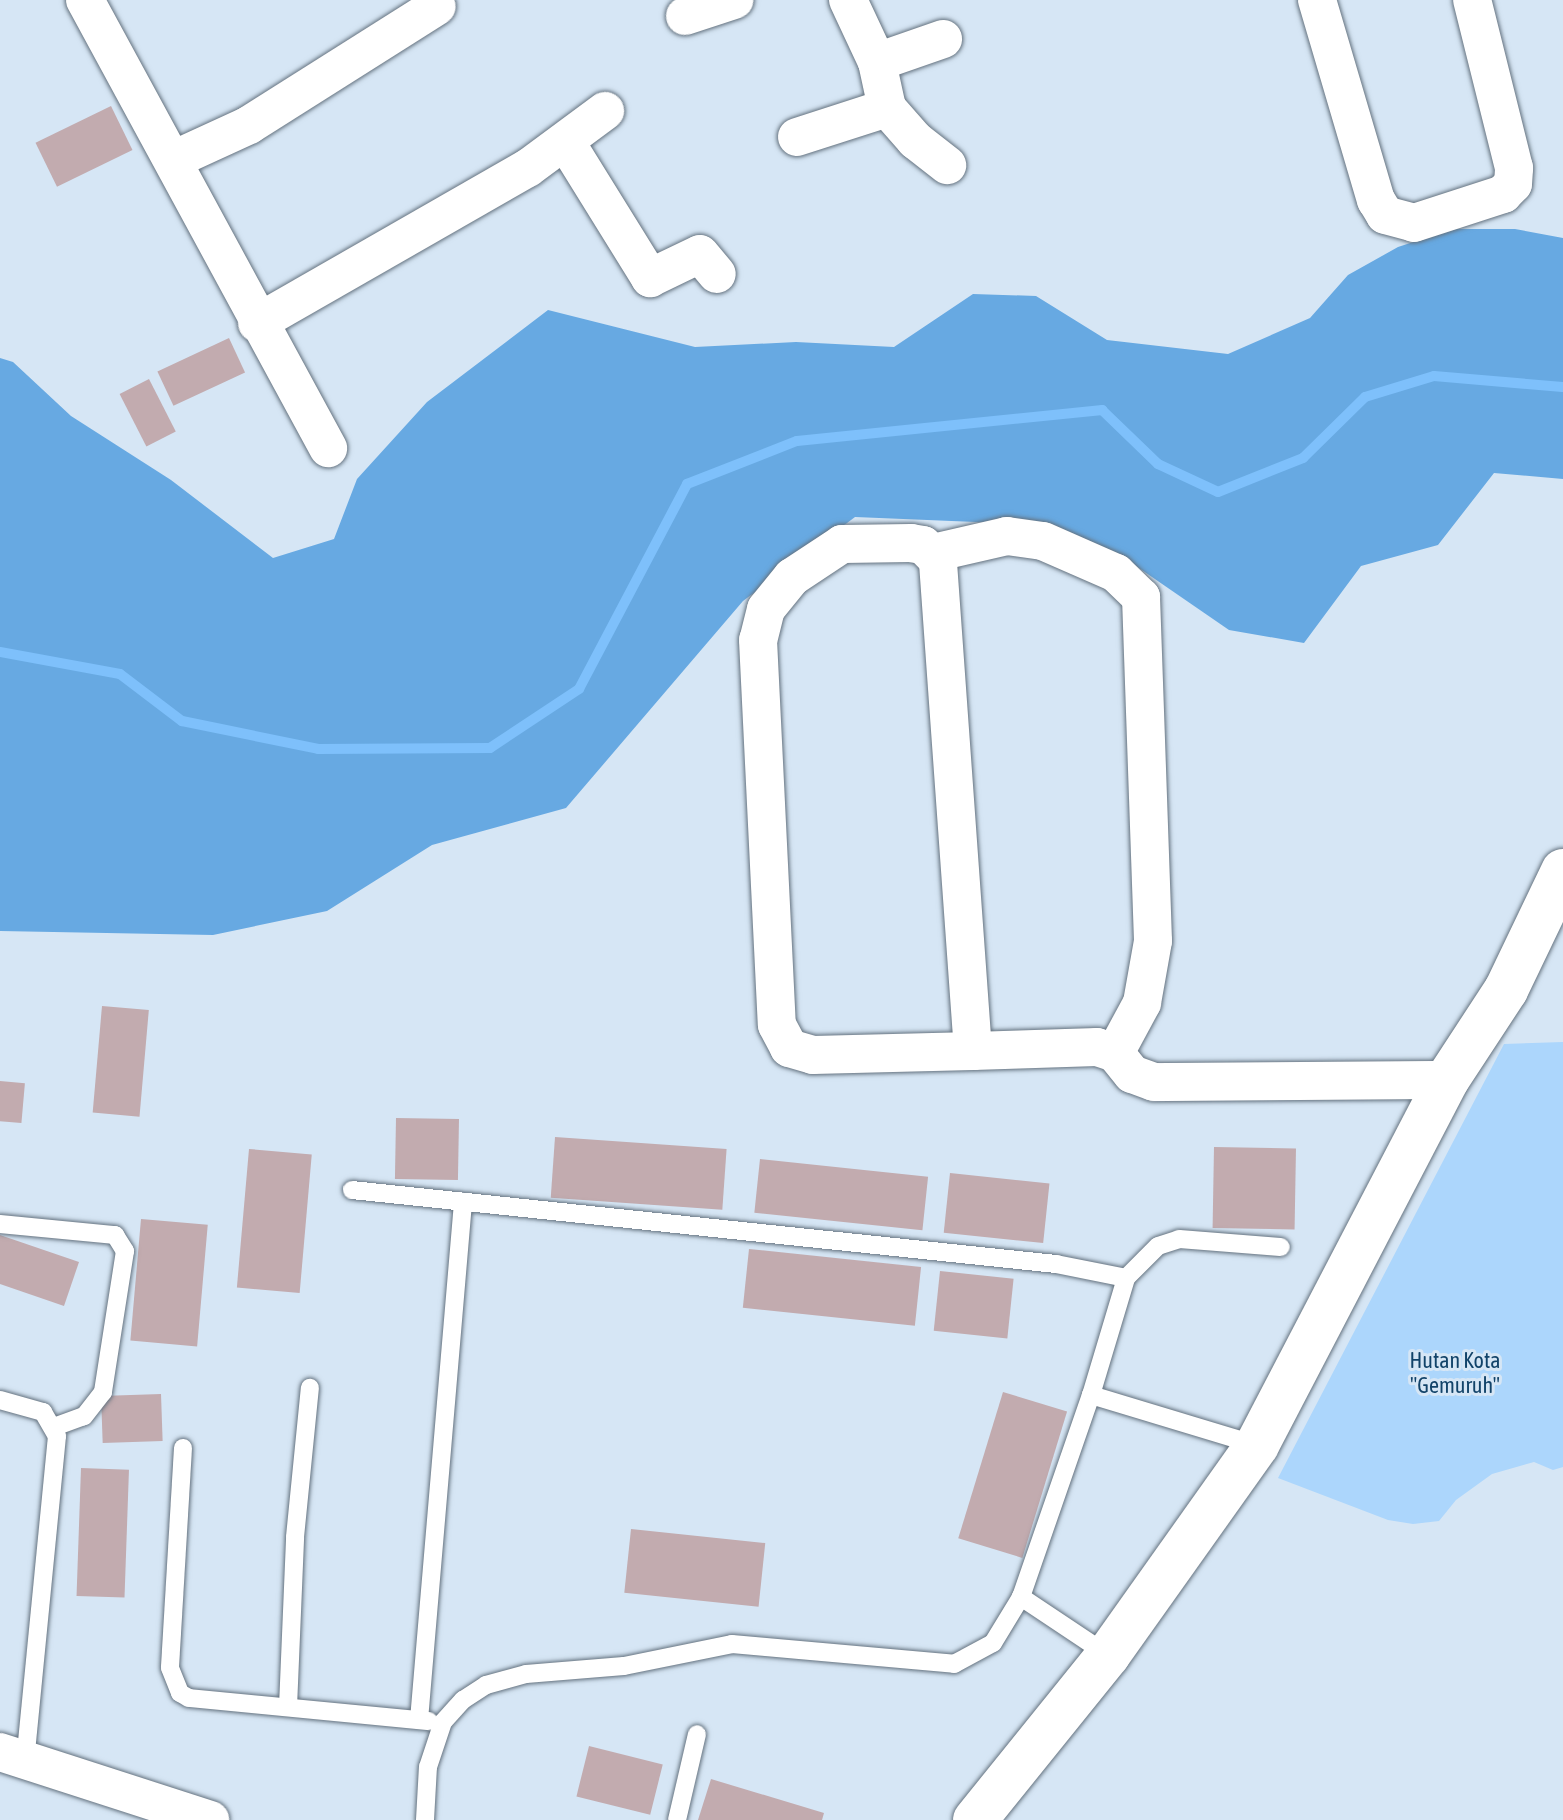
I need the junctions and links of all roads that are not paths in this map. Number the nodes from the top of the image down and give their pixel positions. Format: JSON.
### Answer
{"nodes":[{"id":1,"x":85,"y":0,"type":"edge"},
{"id":2,"x":734,"y":0,"type":"edge"},
{"id":3,"x":848,"y":0,"type":"edge"},
{"id":4,"x":1317,"y":0,"type":"edge"},
{"id":5,"x":1472,"y":0,"type":"edge"},
{"id":6,"x":437,"y":6,"type":"dead end"},
{"id":7,"x":685,"y":16,"type":"dead end"},
{"id":8,"x":943,"y":39,"type":"dead end"},
{"id":9,"x":877,"y":62,"type":"junction"},
{"id":10,"x":887,"y":108,"type":"junction"},
{"id":11,"x":605,"y":111,"type":"dead end"},
{"id":12,"x":797,"y":137,"type":"dead end"},
{"id":13,"x":567,"y":144,"type":"junction"},
{"id":14,"x":173,"y":160,"type":"junction"},
{"id":15,"x":947,"y":165,"type":"dead end"},
{"id":16,"x":717,"y":274,"type":"dead end"},
{"id":17,"x":257,"y":323,"type":"junction"},
{"id":18,"x":328,"y":448,"type":"dead end"},
{"id":19,"x":933,"y":553,"type":"junction"},
{"id":20,"x":1563,"y":871,"type":"edge"},
{"id":21,"x":973,"y":1051,"type":"junction"},
{"id":22,"x":1115,"y":1053,"type":"junction"},
{"id":23,"x":1447,"y":1080,"type":"junction"},
{"id":24,"x":352,"y":1190,"type":"dead end"},
{"id":25,"x":463,"y":1202,"type":"junction"},
{"id":26,"x":0,"y":1224,"type":"edge"},
{"id":27,"x":1281,"y":1247,"type":"dead end"},
{"id":28,"x":1126,"y":1278,"type":"junction"},
{"id":29,"x":310,"y":1388,"type":"dead end"},
{"id":30,"x":1091,"y":1395,"type":"junction"},
{"id":31,"x":0,"y":1400,"type":"edge"},
{"id":32,"x":54,"y":1427,"type":"junction"},
{"id":33,"x":1257,"y":1445,"type":"junction"},
{"id":34,"x":183,"y":1448,"type":"dead end"},
{"id":35,"x":1021,"y":1597,"type":"junction"},
{"id":36,"x":1108,"y":1655,"type":"junction"},
{"id":37,"x":288,"y":1707,"type":"junction"},
{"id":38,"x":419,"y":1720,"type":"junction"},
{"id":39,"x":443,"y":1722,"type":"junction"},
{"id":40,"x":697,"y":1734,"type":"dead end"},
{"id":41,"x":12,"y":1756,"type":"edge"},
{"id":42,"x":206,"y":1819,"type":"edge"},
{"id":43,"x":425,"y":1820,"type":"edge"},
{"id":44,"x":677,"y":1820,"type":"edge"},
{"id":45,"x":975,"y":1820,"type":"edge"}],
"edges":[{"from":1,"to":14,"type":"street"},
{"from":2,"to":7,"type":"street"},
{"from":3,"to":9,"type":"street"},
{"from":4,"to":5,"type":"street"},
{"from":6,"to":14,"type":"street"},
{"from":8,"to":9,"type":"street"},
{"from":9,"to":10,"type":"street"},
{"from":10,"to":12,"type":"street"},
{"from":10,"to":15,"type":"street"},
{"from":11,"to":13,"type":"street"},
{"from":13,"to":16,"type":"street"},
{"from":13,"to":17,"type":"street"},
{"from":14,"to":17,"type":"street"},
{"from":17,"to":18,"type":"street"},
{"from":19,"to":21,"type":"street"},
{"from":19,"to":21,"type":"street"},
{"from":19,"to":22,"type":"street"},
{"from":20,"to":23,"type":"street"},
{"from":21,"to":22,"type":"street"},
{"from":22,"to":23,"type":"street"},
{"from":23,"to":33,"type":"street"},
{"from":24,"to":25,"type":"lane"},
{"from":25,"to":28,"type":"lane"},
{"from":25,"to":38,"type":"lane"},
{"from":26,"to":32,"type":"lane"},
{"from":27,"to":28,"type":"lane"},
{"from":28,"to":30,"type":"lane"},
{"from":29,"to":37,"type":"lane"},
{"from":30,"to":33,"type":"lane"},
{"from":30,"to":35,"type":"lane"},
{"from":31,"to":32,"type":"lane"},
{"from":32,"to":41,"type":"lane"},
{"from":33,"to":36,"type":"street"},
{"from":34,"to":37,"type":"lane"},
{"from":35,"to":36,"type":"lane"},
{"from":35,"to":39,"type":"lane"},
{"from":36,"to":45,"type":"street"},
{"from":37,"to":38,"type":"lane"},
{"from":38,"to":39,"type":"lane"},
{"from":39,"to":43,"type":"lane"},
{"from":40,"to":44,"type":"lane"},
{"from":41,"to":42,"type":"street"}]}
